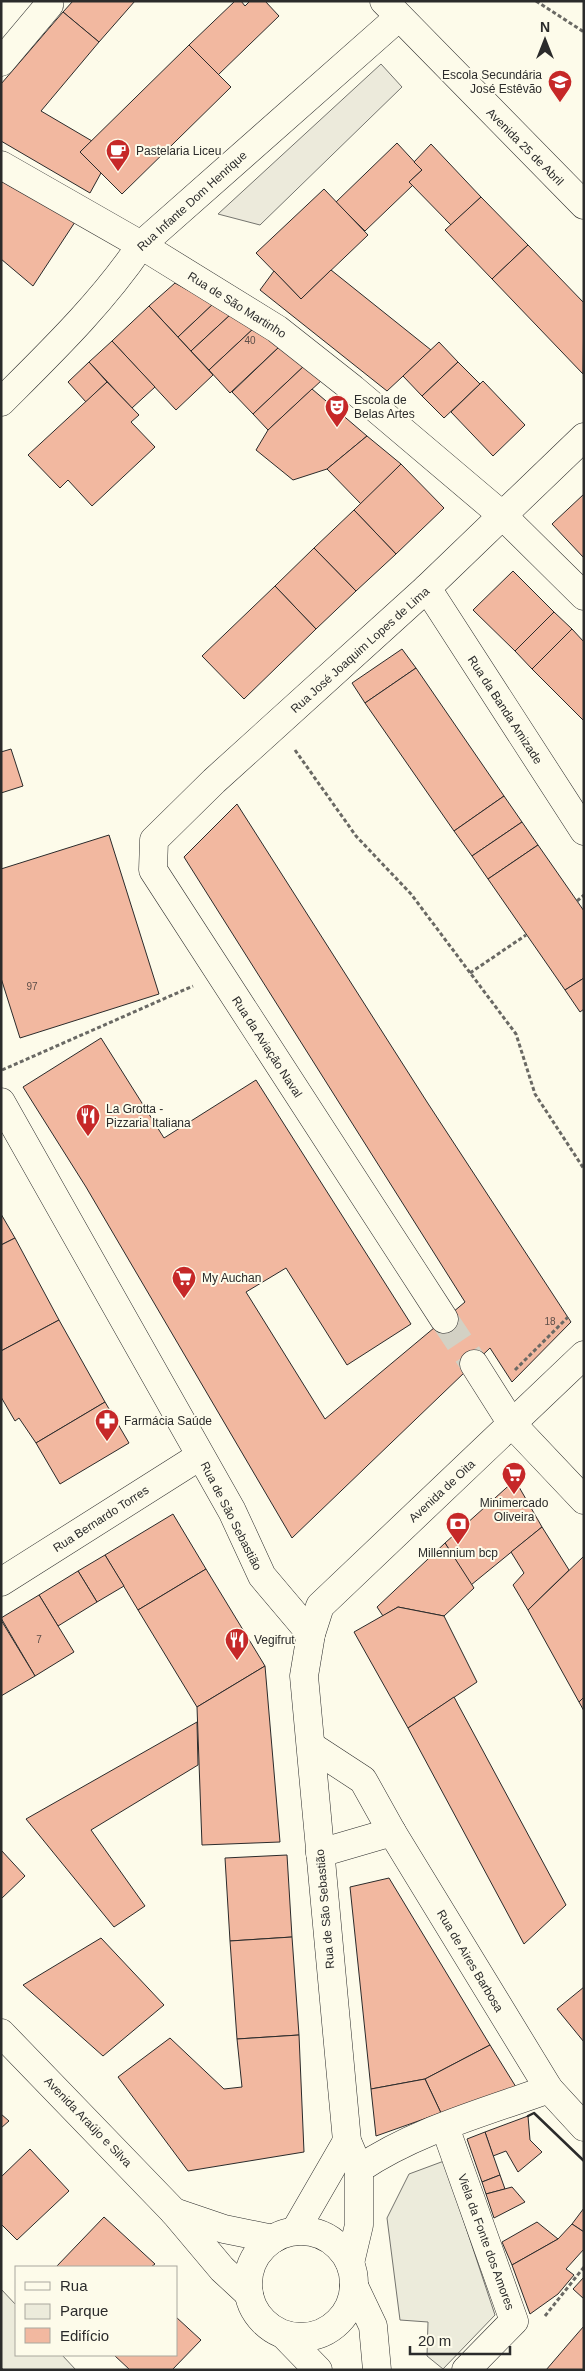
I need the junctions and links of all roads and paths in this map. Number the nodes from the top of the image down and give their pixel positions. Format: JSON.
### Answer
{"nodes":[{"id":1,"x":47,"y":1,"type":"edge"},
{"id":2,"x":536,"y":1,"type":"edge"},
{"id":3,"x":392,"y":9,"type":"edge"},
{"id":4,"x":584,"y":32,"type":"edge"},
{"id":5,"x":1,"y":62,"type":"edge"},
{"id":6,"x":1,"y":165,"type":"edge"},
{"id":7,"x":584,"y":205,"type":"edge"},
{"id":8,"x":141,"y":245,"type":"junction"},
{"id":9,"x":1,"y":402,"type":"edge"},
{"id":10,"x":584,"y":437,"type":"edge"},
{"id":11,"x":503,"y":516,"type":"junction"},
{"id":12,"x":427,"y":588,"type":"junction"},
{"id":13,"x":584,"y":596,"type":"edge"},
{"id":14,"x":277,"y":725,"type":"junction"},
{"id":15,"x":214,"y":781,"type":"joint"},
{"id":16,"x":584,"y":831,"type":"edge"},
{"id":17,"x":584,"y":896,"type":"edge"},
{"id":18,"x":577,"y":900,"type":"dead end"},
{"id":19,"x":526,"y":935,"type":"dead end"},
{"id":20,"x":470,"y":973,"type":"junction"},
{"id":21,"x":162,"y":1000,"type":"dead end"},
{"id":22,"x":1,"y":1070,"type":"edge"},
{"id":23,"x":1,"y":1102,"type":"edge"},
{"id":24,"x":584,"y":1169,"type":"edge"},
{"id":25,"x":568,"y":1317,"type":"dead end"},
{"id":26,"x":444,"y":1319,"type":"tunnel mouth"},
{"id":27,"x":584,"y":1355,"type":"edge"},
{"id":28,"x":474,"y":1364,"type":"tunnel mouth"},
{"id":29,"x":509,"y":1376,"type":"dead end"},
{"id":30,"x":512,"y":1424,"type":"junction"},
{"id":31,"x":200,"y":1456,"type":"junction"},
{"id":32,"x":584,"y":1500,"type":"edge"},
{"id":33,"x":1,"y":1582,"type":"edge"},
{"id":34,"x":311,"y":1634,"type":"junction"},
{"id":35,"x":311,"y":1746,"type":"junction"},
{"id":36,"x":392,"y":1832,"type":"junction"},
{"id":37,"x":320,"y":1854,"type":"junction"},
{"id":38,"x":1,"y":2034,"type":"edge"},
{"id":39,"x":549,"y":2089,"type":"junction"},
{"id":40,"x":445,"y":2127,"type":"junction"},
{"id":41,"x":584,"y":2127,"type":"edge"},
{"id":42,"x":347,"y":2141,"type":"junction"},
{"id":43,"x":359,"y":2169,"type":"junction"},
{"id":44,"x":174,"y":2212,"type":"junction"},
{"id":45,"x":284,"y":2235,"type":"junction"},
{"id":46,"x":584,"y":2267,"type":"edge"},
{"id":47,"x":352,"y":2274,"type":"junction"},
{"id":48,"x":249,"y":2294,"type":"junction"},
{"id":49,"x":514,"y":2321,"type":"junction"},
{"id":50,"x":284,"y":2335,"type":"junction"},
{"id":51,"x":318,"y":2370,"type":"edge"},
{"id":52,"x":377,"y":2370,"type":"edge"},
{"id":53,"x":466,"y":2370,"type":"edge"}],
"edges":[{"from":1,"to":5,"type":"street"},
{"from":2,"to":4,"type":"path"},
{"from":3,"to":7,"type":"street","name":"Avenida 25 de Abril"},
{"from":3,"to":8,"type":"street","name":"Rua Infante Dom Henrique"},
{"from":6,"to":8,"type":"street","name":"Rua de São Martinho"},
{"from":8,"to":9,"type":"street","name":"Rua Infante Dom Henrique"},
{"from":8,"to":11,"type":"street","name":"Rua de São Martinho"},
{"from":10,"to":11,"type":"street","name":"Rua José Joaquim Lopes de Lima"},
{"from":11,"to":12,"type":"street","name":"Rua José Joaquim Lopes de Lima"},
{"from":11,"to":13,"type":"street","name":"Rua de São Martinho"},
{"from":12,"to":14,"type":"street","name":"Rua José Joaquim Lopes de Lima"},
{"from":12,"to":16,"type":"street","name":"Rua da Banda Amizade"},
{"from":14,"to":15,"type":"street","name":"Rua José Joaquim Lopes de Lima"},
{"from":14,"to":20,"type":"path"},
{"from":15,"to":26,"type":"street","name":"Rua da Aviação Naval"},
{"from":17,"to":18,"type":"path"},
{"from":19,"to":20,"type":"path"},
{"from":20,"to":24,"type":"path"},
{"from":21,"to":22,"type":"path"},
{"from":23,"to":31,"type":"street","name":"Rua de São Sebastião"},
{"from":25,"to":29,"type":"path"},
{"from":27,"to":30,"type":"street","name":"Avenida de Oita"},
{"from":28,"to":30,"type":"street"},
{"from":30,"to":32,"type":"street"},
{"from":30,"to":34,"type":"street","name":"Avenida de Oita"},
{"from":31,"to":33,"type":"street","name":"Rua Bernardo Torres"},
{"from":31,"to":34,"type":"street","name":"Rua de São Sebastião"},
{"from":34,"to":35,"type":"street","name":"Rua de São Sebastião"},
{"from":35,"to":36,"type":"street","name":"Rua de Aires Barbosa"},
{"from":35,"to":37,"type":"street","name":"Rua de São Sebastião"},
{"from":36,"to":37,"type":"street"},
{"from":36,"to":39,"type":"street","name":"Rua de Aires Barbosa"},
{"from":37,"to":42,"type":"street","name":"Rua de São Sebastião"},
{"from":38,"to":44,"type":"street","name":"Avenida Araújo e Silva"},
{"from":39,"to":40,"type":"street"},
{"from":39,"to":41,"type":"street","name":"Rua de Aires Barbosa"},
{"from":40,"to":43,"type":"street"},
{"from":40,"to":49,"type":"street","name":"Viela da Fonte dos Amores"},
{"from":42,"to":43,"type":"street","name":"Rua de São Sebastião"},
{"from":42,"to":45,"type":"street"},
{"from":43,"to":47,"type":"street","name":"Rua de São Sebastião"},
{"from":44,"to":45,"type":"street","name":"Avenida Araújo e Silva"},
{"from":44,"to":48,"type":"street","name":"Avenida Araújo e Silva"},
{"from":45,"to":47,"type":"street"},
{"from":45,"to":48,"type":"street"},
{"from":46,"to":49,"type":"path"},
{"from":47,"to":50,"type":"street"},
{"from":47,"to":52,"type":"street"},
{"from":48,"to":50,"type":"street"},
{"from":49,"to":53,"type":"street","name":"Viela da Fonte dos Amores"},
{"from":50,"to":51,"type":"street"}]}
